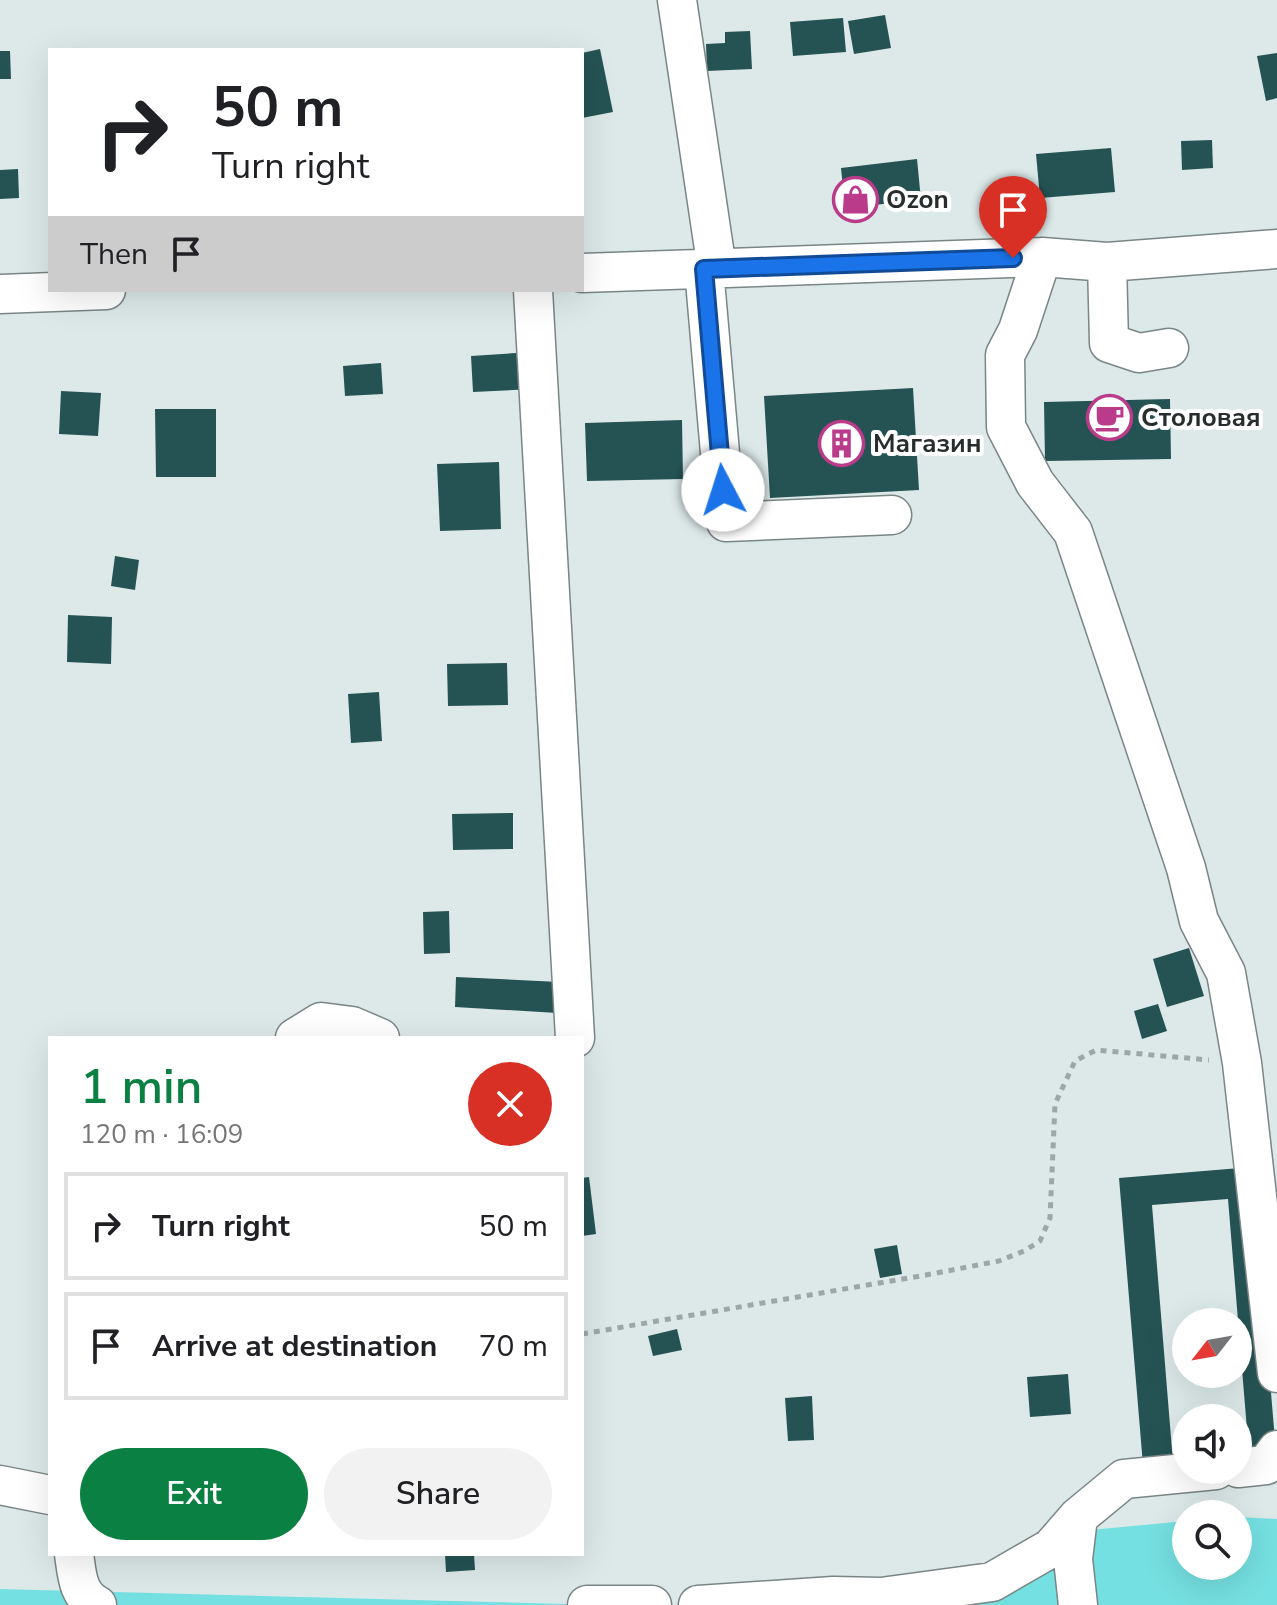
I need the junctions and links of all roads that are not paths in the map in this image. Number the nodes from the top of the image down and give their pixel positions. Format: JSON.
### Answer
{"nodes":[{"id":1,"x":677,"y":0,"type":"edge"},
{"id":2,"x":1277,"y":249,"type":"edge"},
{"id":3,"x":1042,"y":257,"type":"junction"},
{"id":4,"x":1107,"y":262,"type":"junction"},
{"id":5,"x":711,"y":269,"type":"junction"},
{"id":6,"x":584,"y":273,"type":"edge"},
{"id":7,"x":53,"y":292,"type":"edge"},
{"id":8,"x":533,"y":292,"type":"edge"},
{"id":9,"x":0,"y":294,"type":"edge"},
{"id":10,"x":1169,"y":348,"type":"dead end"},
{"id":11,"x":892,"y":515,"type":"dead end"},
{"id":12,"x":298,"y":1036,"type":"edge"},
{"id":13,"x":375,"y":1036,"type":"edge"},
{"id":14,"x":575,"y":1036,"type":"edge"},
{"id":15,"x":1277,"y":1373,"type":"edge"},
{"id":16,"x":1277,"y":1450,"type":"edge"},
{"id":17,"x":1252,"y":1466,"type":"edge"},
{"id":18,"x":1172,"y":1474,"type":"edge"},
{"id":19,"x":0,"y":1485,"type":"edge"},
{"id":20,"x":48,"y":1495,"type":"edge"},
{"id":21,"x":1078,"y":1517,"type":"junction"},
{"id":22,"x":74,"y":1556,"type":"edge"},
{"id":23,"x":878,"y":1601,"type":"edge"},
{"id":24,"x":97,"y":1605,"type":"edge"},
{"id":25,"x":587,"y":1605,"type":"edge"},
{"id":26,"x":652,"y":1605,"type":"edge"},
{"id":27,"x":698,"y":1605,"type":"edge"},
{"id":28,"x":1078,"y":1605,"type":"edge"}],
"edges":[{"from":1,"to":5,"type":"street"},
{"from":2,"to":4,"type":"street"},
{"from":3,"to":4,"type":"street"},
{"from":3,"to":5,"type":"street"},
{"from":3,"to":15,"type":"street"},
{"from":4,"to":10,"type":"street"},
{"from":5,"to":6,"type":"street"},
{"from":5,"to":11,"type":"street"},
{"from":7,"to":9,"type":"street"},
{"from":8,"to":14,"type":"street"},
{"from":12,"to":13,"type":"street"},
{"from":16,"to":17,"type":"street"},
{"from":18,"to":21,"type":"street"},
{"from":19,"to":20,"type":"street"},
{"from":21,"to":23,"type":"street"},
{"from":21,"to":28,"type":"street"},
{"from":22,"to":24,"type":"street"},
{"from":23,"to":27,"type":"street"},
{"from":25,"to":26,"type":"street"}]}
